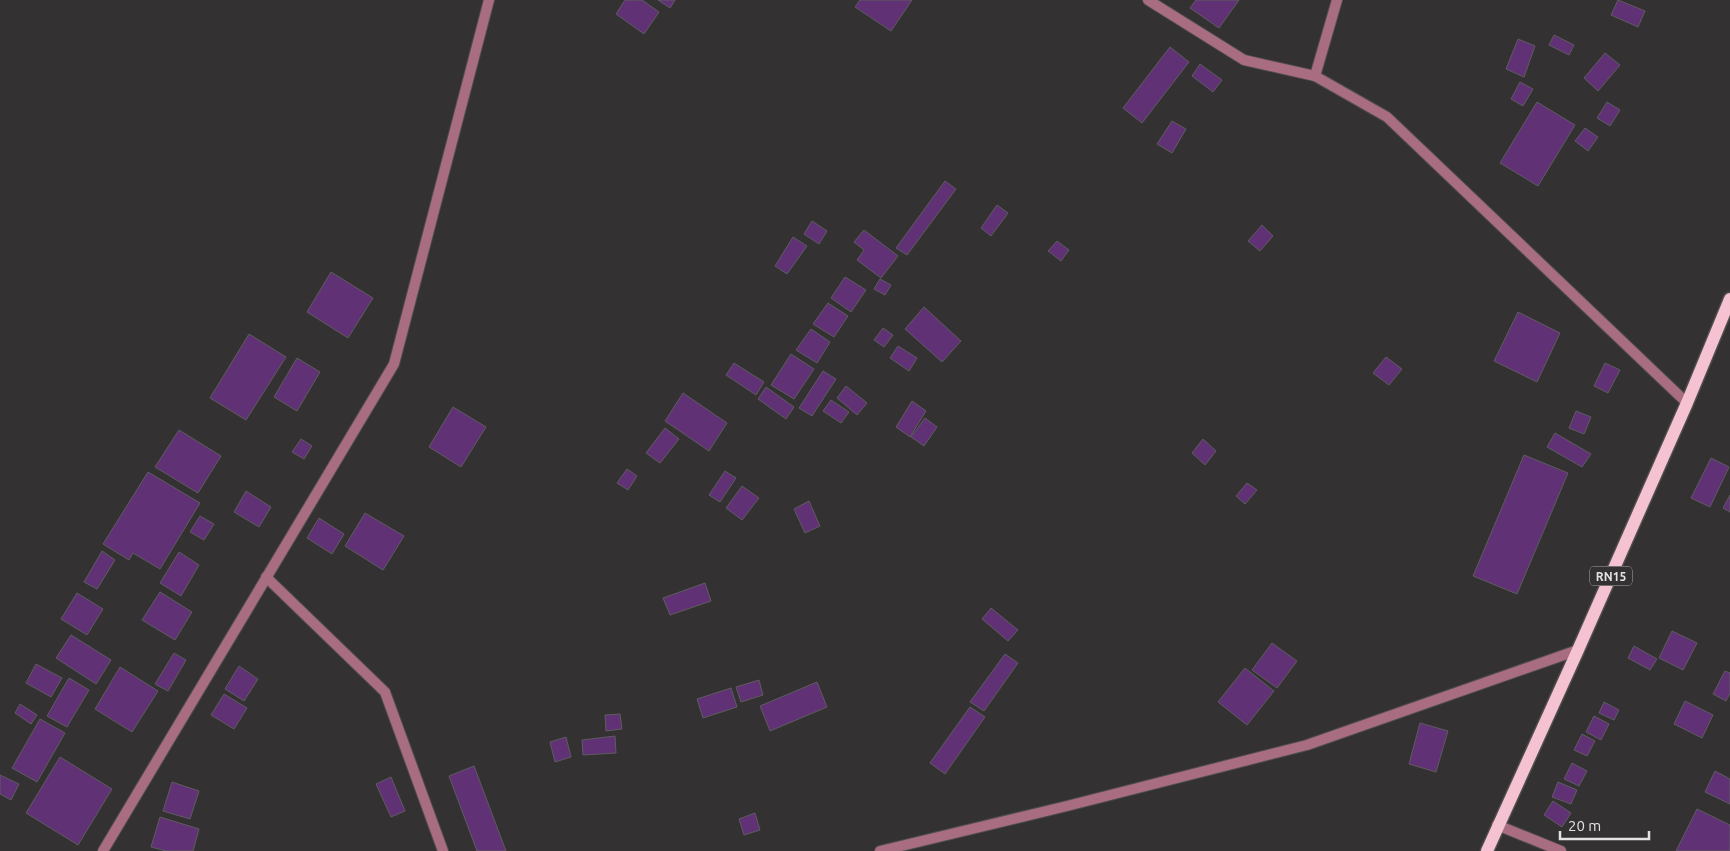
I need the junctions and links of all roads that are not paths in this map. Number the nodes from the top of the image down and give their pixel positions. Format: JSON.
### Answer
{"nodes":[{"id":1,"x":489,"y":0,"type":"edge"},
{"id":2,"x":1148,"y":0,"type":"edge"},
{"id":3,"x":1337,"y":0,"type":"edge"},
{"id":4,"x":1315,"y":76,"type":"junction"},
{"id":5,"x":1730,"y":299,"type":"edge"},
{"id":6,"x":1687,"y":404,"type":"junction"},
{"id":7,"x":266,"y":577,"type":"junction"},
{"id":8,"x":1578,"y":650,"type":"junction"},
{"id":9,"x":1497,"y":825,"type":"junction"},
{"id":10,"x":103,"y":851,"type":"edge"},
{"id":11,"x":443,"y":851,"type":"edge"},
{"id":12,"x":880,"y":851,"type":"edge"},
{"id":13,"x":1487,"y":851,"type":"edge"},
{"id":14,"x":1560,"y":851,"type":"edge"}],
"edges":[{"from":1,"to":7,"type":"street"},
{"from":2,"to":4,"type":"street"},
{"from":3,"to":4,"type":"street"},
{"from":4,"to":6,"type":"street"},
{"from":5,"to":6,"type":"main road","number":"RN15"},
{"from":6,"to":8,"type":"main road","number":"RN15"},
{"from":7,"to":10,"type":"street"},
{"from":7,"to":11,"type":"street"},
{"from":8,"to":9,"type":"main road","number":"RN15"},
{"from":8,"to":12,"type":"street"},
{"from":9,"to":13,"type":"main road","number":"RN15"},
{"from":9,"to":14,"type":"street"}]}
